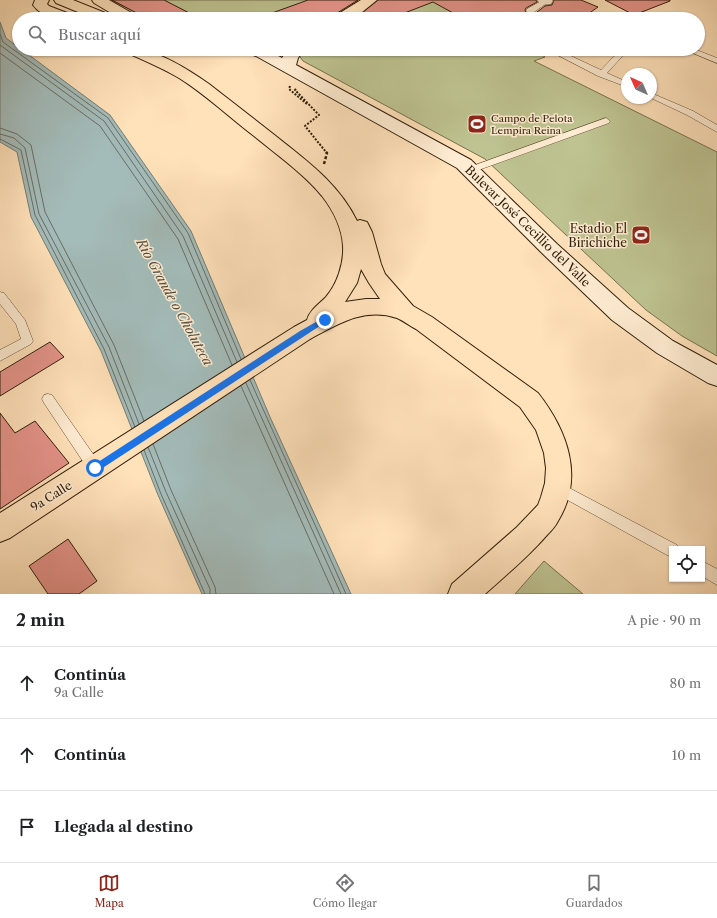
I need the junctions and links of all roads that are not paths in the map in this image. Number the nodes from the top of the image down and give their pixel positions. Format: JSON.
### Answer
{"nodes":[{"id":1,"x":30,"y":0,"type":"edge"},
{"id":2,"x":42,"y":0,"type":"edge"},
{"id":3,"x":61,"y":0,"type":"edge"},
{"id":4,"x":99,"y":0,"type":"edge"},
{"id":5,"x":370,"y":0,"type":"edge"},
{"id":6,"x":545,"y":0,"type":"edge"},
{"id":7,"x":33,"y":12,"type":"edge"},
{"id":8,"x":52,"y":12,"type":"edge"},
{"id":9,"x":91,"y":12,"type":"edge"},
{"id":10,"x":120,"y":12,"type":"edge"},
{"id":11,"x":352,"y":12,"type":"edge"},
{"id":12,"x":530,"y":12,"type":"edge"},
{"id":13,"x":146,"y":56,"type":"edge"},
{"id":14,"x":161,"y":56,"type":"edge"},
{"id":15,"x":266,"y":56,"type":"edge"},
{"id":16,"x":291,"y":56,"type":"edge"},
{"id":17,"x":564,"y":56,"type":"edge"},
{"id":18,"x":618,"y":56,"type":"edge"},
{"id":19,"x":704,"y":56,"type":"edge"},
{"id":20,"x":717,"y":61,"type":"edge"},
{"id":21,"x":293,"y":71,"type":"junction"},
{"id":22,"x":601,"y":74,"type":"junction"},
{"id":23,"x":621,"y":82,"type":"edge"},
{"id":24,"x":657,"y":98,"type":"edge"},
{"id":25,"x":606,"y":121,"type":"dead end"},
{"id":26,"x":717,"y":129,"type":"edge"},
{"id":27,"x":470,"y":170,"type":"junction"},
{"id":28,"x":1,"y":297,"type":"edge"},
{"id":29,"x":405,"y":312,"type":"junction"},
{"id":30,"x":295,"y":338,"type":"junction"},
{"id":31,"x":0,"y":356,"type":"edge"},
{"id":32,"x":717,"y":376,"type":"edge"},
{"id":33,"x":48,"y":399,"type":"dead end"},
{"id":34,"x":105,"y":462,"type":"junction"},
{"id":35,"x":558,"y":488,"type":"junction"},
{"id":36,"x":0,"y":529,"type":"edge"},
{"id":37,"x":669,"y":548,"type":"edge"},
{"id":38,"x":705,"y":570,"type":"edge"},
{"id":39,"x":717,"y":578,"type":"edge"},
{"id":40,"x":463,"y":594,"type":"edge"}],
"edges":[{"from":1,"to":7,"type":"main road"},
{"from":2,"to":8,"type":"main road"},
{"from":3,"to":9,"type":"main road"},
{"from":4,"to":10,"type":"main road"},
{"from":5,"to":11,"type":"main road"},
{"from":6,"to":12,"type":"lane"},
{"from":13,"to":30,"type":"main road"},
{"from":14,"to":29,"type":"main road"},
{"from":15,"to":21,"type":"main road","name":"Bulevar José Cecillio del Valle"},
{"from":16,"to":21,"type":"main road"},
{"from":17,"to":22,"type":"lane"},
{"from":18,"to":22,"type":"lane"},
{"from":19,"to":20,"type":"lane"},
{"from":21,"to":27,"type":"main road","name":"Bulevar José Cecillio del Valle"},
{"from":22,"to":23,"type":"lane"},
{"from":24,"to":26,"type":"lane"},
{"from":25,"to":27,"type":"lane"},
{"from":27,"to":32,"type":"main road","name":"Bulevar José Cecillio del Valle"},
{"from":28,"to":31,"type":"lane"},
{"from":29,"to":30,"type":"main road"},
{"from":29,"to":35,"type":"main road"},
{"from":30,"to":34,"type":"main road","name":"9a Calle"},
{"from":33,"to":34,"type":"lane"},
{"from":34,"to":36,"type":"main road","name":"9a Calle"},
{"from":35,"to":37,"type":"lane"},
{"from":35,"to":40,"type":"main road"},
{"from":38,"to":39,"type":"lane"}]}
